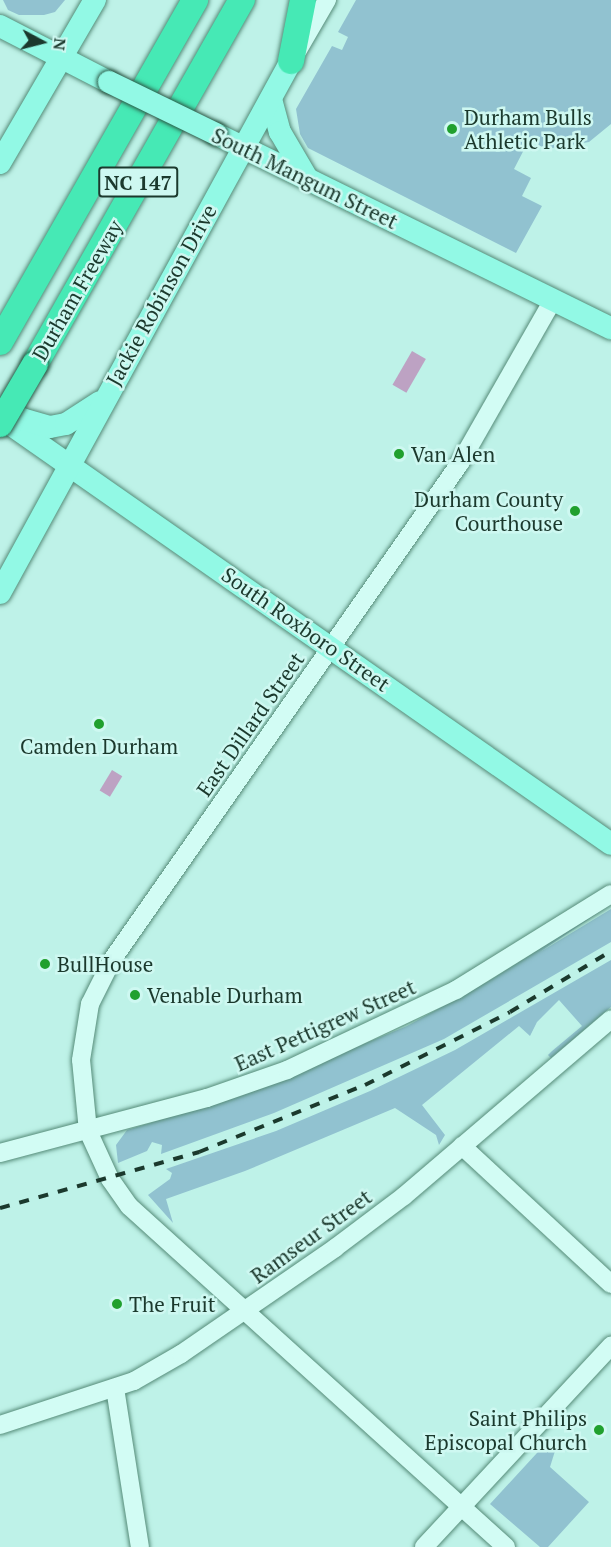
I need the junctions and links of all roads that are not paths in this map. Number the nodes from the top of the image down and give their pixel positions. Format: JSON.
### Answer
{"nodes":[{"id":1,"x":95,"y":0,"type":"edge"},
{"id":2,"x":195,"y":0,"type":"edge"},
{"id":3,"x":242,"y":0,"type":"edge"},
{"id":4,"x":303,"y":0,"type":"edge"},
{"id":5,"x":327,"y":0,"type":"edge"},
{"id":6,"x":0,"y":26,"type":"edge"},
{"id":7,"x":0,"y":43,"type":"edge"},
{"id":8,"x":30,"y":43,"type":"junction"},
{"id":9,"x":62,"y":58,"type":"junction"},
{"id":10,"x":291,"y":62,"type":"junction"},
{"id":11,"x":271,"y":99,"type":"junction"},
{"id":12,"x":244,"y":148,"type":"junction"},
{"id":13,"x":0,"y":163,"type":"edge"},
{"id":14,"x":308,"y":179,"type":"junction"},
{"id":15,"x":553,"y":300,"type":"junction"},
{"id":16,"x":611,"y":328,"type":"edge"},
{"id":17,"x":0,"y":342,"type":"edge"},
{"id":18,"x":102,"y":401,"type":"junction"},
{"id":19,"x":3,"y":421,"type":"edge"},
{"id":20,"x":68,"y":466,"type":"junction"},
{"id":21,"x":0,"y":593,"type":"edge"},
{"id":22,"x":332,"y":646,"type":"junction"},
{"id":23,"x":611,"y":844,"type":"edge"},
{"id":24,"x":611,"y":894,"type":"edge"},
{"id":25,"x":611,"y":1019,"type":"edge"},
{"id":26,"x":88,"y":1131,"type":"junction"},
{"id":27,"x":462,"y":1146,"type":"junction"},
{"id":28,"x":0,"y":1153,"type":"edge"},
{"id":29,"x":611,"y":1284,"type":"edge"},
{"id":30,"x":245,"y":1311,"type":"junction"},
{"id":31,"x":611,"y":1346,"type":"edge"},
{"id":32,"x":115,"y":1388,"type":"junction"},
{"id":33,"x":0,"y":1425,"type":"edge"},
{"id":34,"x":461,"y":1507,"type":"junction"},
{"id":35,"x":140,"y":1547,"type":"edge"},
{"id":36,"x":424,"y":1547,"type":"edge"},
{"id":37,"x":506,"y":1547,"type":"edge"}],
"edges":[{"from":1,"to":9,"type":"main road"},
{"from":2,"to":17,"type":"highway","name":"Durham Freeway","number":"NC 147"},
{"from":3,"to":19,"type":"highway","name":"Durham Freeway","number":"NC 147","bridge":true},
{"from":4,"to":10,"type":"highway"},
{"from":5,"to":10,"type":"street","name":"Jackie Robinson Drive"},
{"from":6,"to":8,"type":"main road","name":"South Mangum Street"},
{"from":7,"to":8,"type":"main road"},
{"from":8,"to":9,"type":"main road","name":"South Mangum Street"},
{"from":9,"to":12,"type":"main road","name":"South Mangum Street","bridge":true},
{"from":9,"to":13,"type":"main road"},
{"from":10,"to":11,"type":"main road","name":"Jackie Robinson Drive"},
{"from":11,"to":12,"type":"main road","name":"Jackie Robinson Drive"},
{"from":11,"to":14,"type":"main road"},
{"from":12,"to":14,"type":"main road","name":"South Mangum Street"},
{"from":12,"to":18,"type":"main road","name":"Jackie Robinson Drive"},
{"from":14,"to":15,"type":"main road","name":"South Mangum Street"},
{"from":15,"to":16,"type":"main road","name":"South Mangum Street"},
{"from":15,"to":22,"type":"street","name":"East Dillard Street"},
{"from":18,"to":19,"type":"main road"},
{"from":18,"to":20,"type":"main road","name":"Jackie Robinson Drive"},
{"from":19,"to":20,"type":"main road","name":"South Roxboro Street"},
{"from":20,"to":21,"type":"main road","name":"Jackie Robinson Drive"},
{"from":20,"to":22,"type":"main road","name":"South Roxboro Street"},
{"from":22,"to":23,"type":"main road","name":"South Roxboro Street"},
{"from":22,"to":26,"type":"street","name":"East Dillard Street"},
{"from":24,"to":26,"type":"street","name":"East Pettigrew Street"},
{"from":25,"to":27,"type":"street","name":"Ramseur Street"},
{"from":26,"to":28,"type":"street","name":"East Pettigrew Street"},
{"from":26,"to":30,"type":"street","name":"East Dillard Street"},
{"from":27,"to":29,"type":"street"},
{"from":27,"to":30,"type":"street","name":"Ramseur Street"},
{"from":30,"to":32,"type":"street","name":"Ramseur Street"},
{"from":30,"to":34,"type":"street","name":"East Dillard Street"},
{"from":31,"to":34,"type":"street"},
{"from":32,"to":33,"type":"street","name":"Ramseur Street"},
{"from":32,"to":35,"type":"street"},
{"from":34,"to":36,"type":"street"},
{"from":34,"to":37,"type":"street","name":"East Dillard Street"}]}
